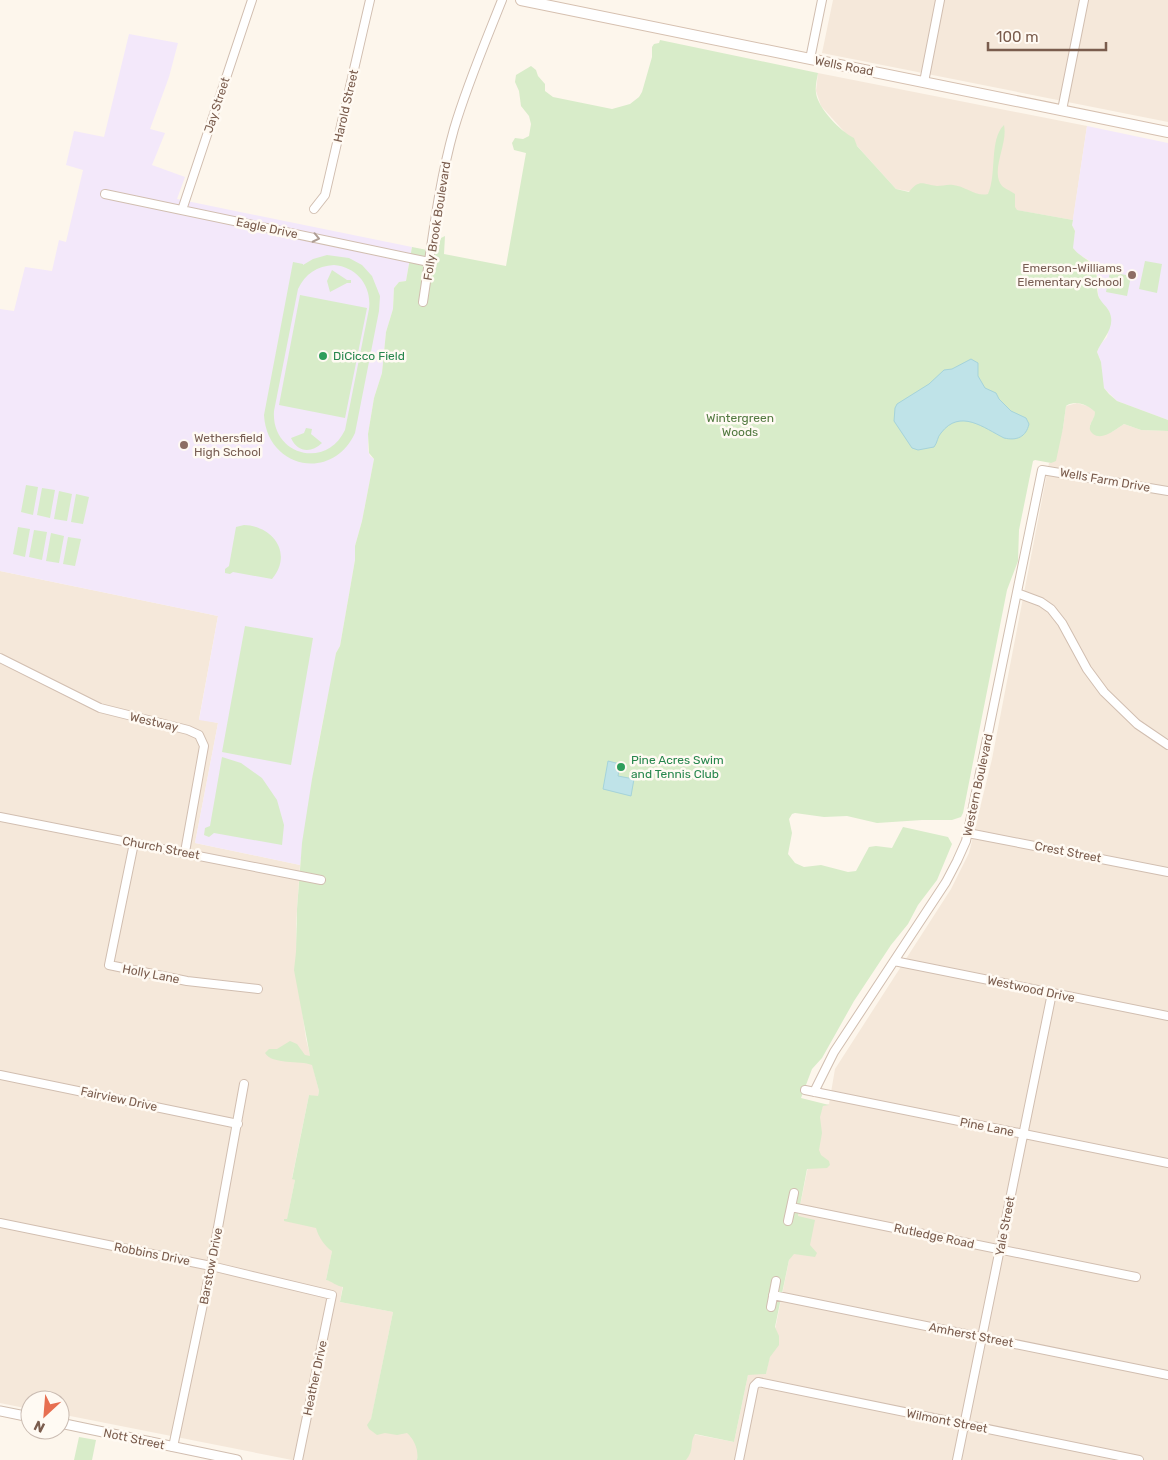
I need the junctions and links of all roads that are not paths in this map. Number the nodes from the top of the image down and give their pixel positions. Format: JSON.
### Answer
{"nodes":[{"id":1,"x":252,"y":0,"type":"edge"},
{"id":2,"x":370,"y":0,"type":"edge"},
{"id":3,"x":502,"y":0,"type":"edge"},
{"id":4,"x":521,"y":0,"type":"edge"},
{"id":5,"x":822,"y":0,"type":"edge"},
{"id":6,"x":940,"y":0,"type":"edge"},
{"id":7,"x":1084,"y":0,"type":"edge"},
{"id":8,"x":810,"y":59,"type":"junction"},
{"id":9,"x":924,"y":82,"type":"junction"},
{"id":10,"x":1062,"y":110,"type":"junction"},
{"id":11,"x":1168,"y":132,"type":"edge"},
{"id":12,"x":105,"y":194,"type":"dead end"},
{"id":13,"x":314,"y":209,"type":"dead end"},
{"id":14,"x":182,"y":210,"type":"junction"},
{"id":15,"x":429,"y":262,"type":"junction"},
{"id":16,"x":424,"y":302,"type":"dead end"},
{"id":17,"x":1042,"y":470,"type":"joint"},
{"id":18,"x":1168,"y":491,"type":"edge"},
{"id":19,"x":1017,"y":593,"type":"junction"},
{"id":20,"x":0,"y":658,"type":"edge"},
{"id":21,"x":1168,"y":745,"type":"edge"},
{"id":22,"x":0,"y":817,"type":"edge"},
{"id":23,"x":968,"y":833,"type":"junction"},
{"id":24,"x":134,"y":843,"type":"junction"},
{"id":25,"x":185,"y":852,"type":"junction"},
{"id":26,"x":1168,"y":872,"type":"edge"},
{"id":27,"x":321,"y":880,"type":"dead end"},
{"id":28,"x":894,"y":961,"type":"junction"},
{"id":29,"x":258,"y":989,"type":"dead end"},
{"id":30,"x":1052,"y":993,"type":"junction"},
{"id":31,"x":1168,"y":1016,"type":"edge"},
{"id":32,"x":0,"y":1075,"type":"edge"},
{"id":33,"x":244,"y":1084,"type":"dead end"},
{"id":34,"x":805,"y":1090,"type":"dead end"},
{"id":35,"x":814,"y":1092,"type":"junction"},
{"id":36,"x":238,"y":1124,"type":"junction"},
{"id":37,"x":1024,"y":1134,"type":"junction"},
{"id":38,"x":1168,"y":1162,"type":"edge"},
{"id":39,"x":794,"y":1193,"type":"dead end"},
{"id":40,"x":791,"y":1207,"type":"junction"},
{"id":41,"x":788,"y":1221,"type":"dead end"},
{"id":42,"x":0,"y":1223,"type":"edge"},
{"id":43,"x":1000,"y":1250,"type":"junction"},
{"id":44,"x":211,"y":1266,"type":"junction"},
{"id":45,"x":1136,"y":1277,"type":"dead end"},
{"id":46,"x":776,"y":1281,"type":"dead end"},
{"id":47,"x":332,"y":1295,"type":"joint"},
{"id":48,"x":773,"y":1295,"type":"junction"},
{"id":49,"x":771,"y":1308,"type":"dead end"},
{"id":50,"x":982,"y":1337,"type":"junction"},
{"id":51,"x":1168,"y":1375,"type":"edge"},
{"id":52,"x":0,"y":1411,"type":"edge"},
{"id":53,"x":20,"y":1415,"type":"edge"},
{"id":54,"x":964,"y":1424,"type":"junction"},
{"id":55,"x":70,"y":1425,"type":"edge"},
{"id":56,"x":174,"y":1447,"type":"junction"},
{"id":57,"x":237,"y":1460,"type":"edge"},
{"id":58,"x":298,"y":1460,"type":"edge"},
{"id":59,"x":739,"y":1460,"type":"edge"},
{"id":60,"x":957,"y":1460,"type":"edge"},
{"id":61,"x":1139,"y":1460,"type":"edge"}],
"edges":[{"from":1,"to":14,"type":"street","name":"Jay Street"},
{"from":2,"to":13,"type":"street","name":"Harold Street"},
{"from":3,"to":15,"type":"street","name":"Folly Brook Boulevard"},
{"from":4,"to":8,"type":"main road","name":"Wells Road"},
{"from":5,"to":8,"type":"street"},
{"from":6,"to":9,"type":"street"},
{"from":7,"to":10,"type":"street"},
{"from":8,"to":9,"type":"main road","name":"Wells Road"},
{"from":9,"to":10,"type":"main road","name":"Wells Road"},
{"from":10,"to":11,"type":"main road","name":"Wells Road"},
{"from":12,"to":14,"type":"street","name":"Eagle Drive"},
{"from":14,"to":15,"type":"street","name":"Eagle Drive","one_way":true},
{"from":15,"to":16,"type":"street","name":"Folly Brook Boulevard"},
{"from":17,"to":18,"type":"street","name":"Wells Farm Drive"},
{"from":17,"to":19,"type":"street","name":"Western Boulevard"},
{"from":19,"to":21,"type":"street"},
{"from":19,"to":23,"type":"street","name":"Western Boulevard"},
{"from":20,"to":25,"type":"street","name":"Westway"},
{"from":22,"to":24,"type":"street","name":"Church Street"},
{"from":23,"to":26,"type":"street","name":"Crest Street"},
{"from":23,"to":28,"type":"street","name":"Western Boulevard"},
{"from":24,"to":25,"type":"street","name":"Church Street"},
{"from":24,"to":29,"type":"street","name":"Holly Lane"},
{"from":25,"to":27,"type":"street","name":"Church Street"},
{"from":28,"to":30,"type":"street","name":"Westwood Drive"},
{"from":28,"to":35,"type":"street","name":"Western Boulevard"},
{"from":30,"to":31,"type":"street","name":"Westwood Drive"},
{"from":30,"to":37,"type":"street","name":"Yale Street"},
{"from":32,"to":36,"type":"street","name":"Fairview Drive"},
{"from":33,"to":36,"type":"street","name":"Barstow Drive"},
{"from":34,"to":35,"type":"street","name":"Pine Lane"},
{"from":35,"to":37,"type":"street","name":"Pine Lane"},
{"from":36,"to":44,"type":"street","name":"Barstow Drive"},
{"from":37,"to":38,"type":"street","name":"Pine Lane"},
{"from":37,"to":43,"type":"street","name":"Yale Street"},
{"from":39,"to":40,"type":"street"},
{"from":40,"to":41,"type":"street"},
{"from":40,"to":43,"type":"street","name":"Rutledge Road"},
{"from":42,"to":44,"type":"street","name":"Robbins Drive"},
{"from":43,"to":45,"type":"street","name":"Rutledge Road"},
{"from":43,"to":50,"type":"street","name":"Yale Street"},
{"from":44,"to":47,"type":"street","name":"Robbins Drive"},
{"from":44,"to":56,"type":"street","name":"Barstow Drive"},
{"from":46,"to":48,"type":"street"},
{"from":47,"to":58,"type":"street","name":"Heather Drive"},
{"from":48,"to":49,"type":"street"},
{"from":48,"to":50,"type":"street","name":"Amherst Street"},
{"from":50,"to":51,"type":"street","name":"Amherst Street"},
{"from":50,"to":54,"type":"street","name":"Yale Street"},
{"from":52,"to":53,"type":"street"},
{"from":54,"to":59,"type":"street","name":"Wilmont Street"},
{"from":54,"to":60,"type":"street","name":"Yale Street"},
{"from":54,"to":61,"type":"street","name":"Wilmont Street"},
{"from":55,"to":56,"type":"street","name":"Nott Street"},
{"from":56,"to":57,"type":"street","name":"Nott Street"}]}
